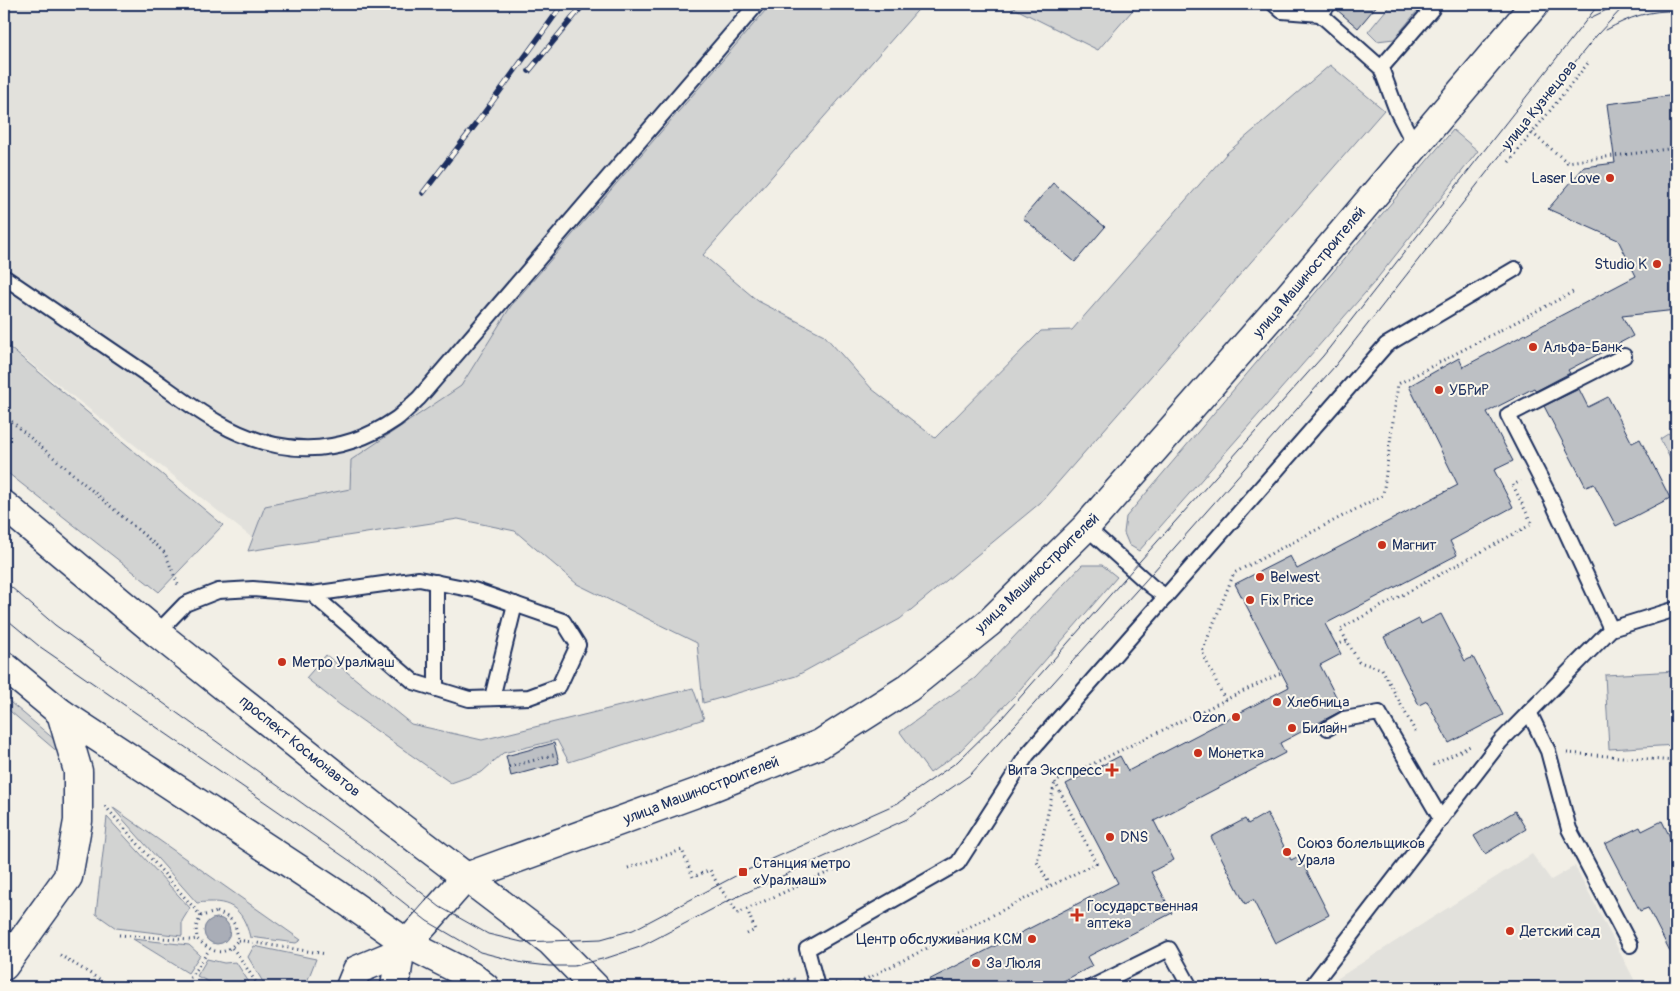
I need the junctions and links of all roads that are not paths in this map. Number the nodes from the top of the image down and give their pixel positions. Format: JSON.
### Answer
{"nodes":[{"id":1,"x":757,"y":4,"type":"edge"},
{"id":2,"x":1274,"y":4,"type":"edge"},
{"id":3,"x":1433,"y":4,"type":"edge"},
{"id":4,"x":1535,"y":4,"type":"edge"},
{"id":5,"x":1324,"y":9,"type":"edge"},
{"id":6,"x":1380,"y":68,"type":"junction"},
{"id":7,"x":1415,"y":146,"type":"junction"},
{"id":8,"x":1515,"y":269,"type":"dead end"},
{"id":9,"x":4,"y":276,"type":"edge"},
{"id":10,"x":1624,"y":356,"type":"dead end"},
{"id":11,"x":4,"y":505,"type":"edge"},
{"id":12,"x":1086,"y":527,"type":"junction"},
{"id":13,"x":436,"y":582,"type":"junction"},
{"id":14,"x":312,"y":594,"type":"junction"},
{"id":15,"x":1166,"y":598,"type":"junction"},
{"id":16,"x":515,"y":604,"type":"junction"},
{"id":17,"x":1676,"y":609,"type":"edge"},
{"id":18,"x":1611,"y":629,"type":"junction"},
{"id":19,"x":156,"y":633,"type":"junction"},
{"id":20,"x":4,"y":666,"type":"edge"},
{"id":21,"x":436,"y":689,"type":"junction"},
{"id":22,"x":492,"y":698,"type":"junction"},
{"id":23,"x":1529,"y":712,"type":"junction"},
{"id":24,"x":60,"y":713,"type":"junction"},
{"id":25,"x":1328,"y":728,"type":"dead end"},
{"id":26,"x":1441,"y":819,"type":"junction"},
{"id":27,"x":466,"y":877,"type":"junction"},
{"id":28,"x":1630,"y":945,"type":"dead end"},
{"id":29,"x":404,"y":948,"type":"junction"},
{"id":30,"x":4,"y":966,"type":"edge"},
{"id":31,"x":350,"y":987,"type":"edge"},
{"id":32,"x":395,"y":987,"type":"edge"},
{"id":33,"x":485,"y":987,"type":"edge"},
{"id":34,"x":595,"y":987,"type":"edge"},
{"id":35,"x":817,"y":987,"type":"edge"},
{"id":36,"x":1092,"y":987,"type":"edge"},
{"id":37,"x":1190,"y":987,"type":"edge"},
{"id":38,"x":1311,"y":987,"type":"edge"}],
"edges":[{"from":1,"to":9,"type":"lane"},
{"from":2,"to":5,"type":"lane"},
{"from":3,"to":6,"type":"lane"},
{"from":4,"to":7,"type":"main road","name":"улица Машиностроителей"},
{"from":5,"to":6,"type":"lane"},
{"from":6,"to":7,"type":"lane"},
{"from":7,"to":12,"type":"main road","name":"улица Машиностроителей"},
{"from":8,"to":15,"type":"lane"},
{"from":10,"to":18,"type":"lane"},
{"from":11,"to":19,"type":"main road","name":"проспект Космонавтов"},
{"from":12,"to":15,"type":"lane"},
{"from":12,"to":27,"type":"main road","name":"улица Машиностроителей"},
{"from":13,"to":14,"type":"lane"},
{"from":13,"to":16,"type":"lane"},
{"from":13,"to":21,"type":"lane"},
{"from":14,"to":19,"type":"lane"},
{"from":14,"to":21,"type":"lane"},
{"from":15,"to":35,"type":"lane"},
{"from":16,"to":22,"type":"lane"},
{"from":16,"to":22,"type":"lane"},
{"from":17,"to":18,"type":"lane"},
{"from":18,"to":23,"type":"lane"},
{"from":19,"to":27,"type":"main road","name":"проспект Космонавтов"},
{"from":20,"to":24,"type":"main road"},
{"from":21,"to":22,"type":"lane"},
{"from":23,"to":26,"type":"lane"},
{"from":23,"to":28,"type":"lane"},
{"from":24,"to":29,"type":"main road"},
{"from":24,"to":30,"type":"main road"},
{"from":25,"to":26,"type":"lane"},
{"from":26,"to":38,"type":"lane"},
{"from":27,"to":29,"type":"main road","name":"улица Машиностроителей"},
{"from":27,"to":34,"type":"main road","name":"проспект Космонавтов"},
{"from":29,"to":31,"type":"main road"},
{"from":29,"to":32,"type":"main road"},
{"from":29,"to":33,"type":"main road"},
{"from":36,"to":37,"type":"lane"}]}
